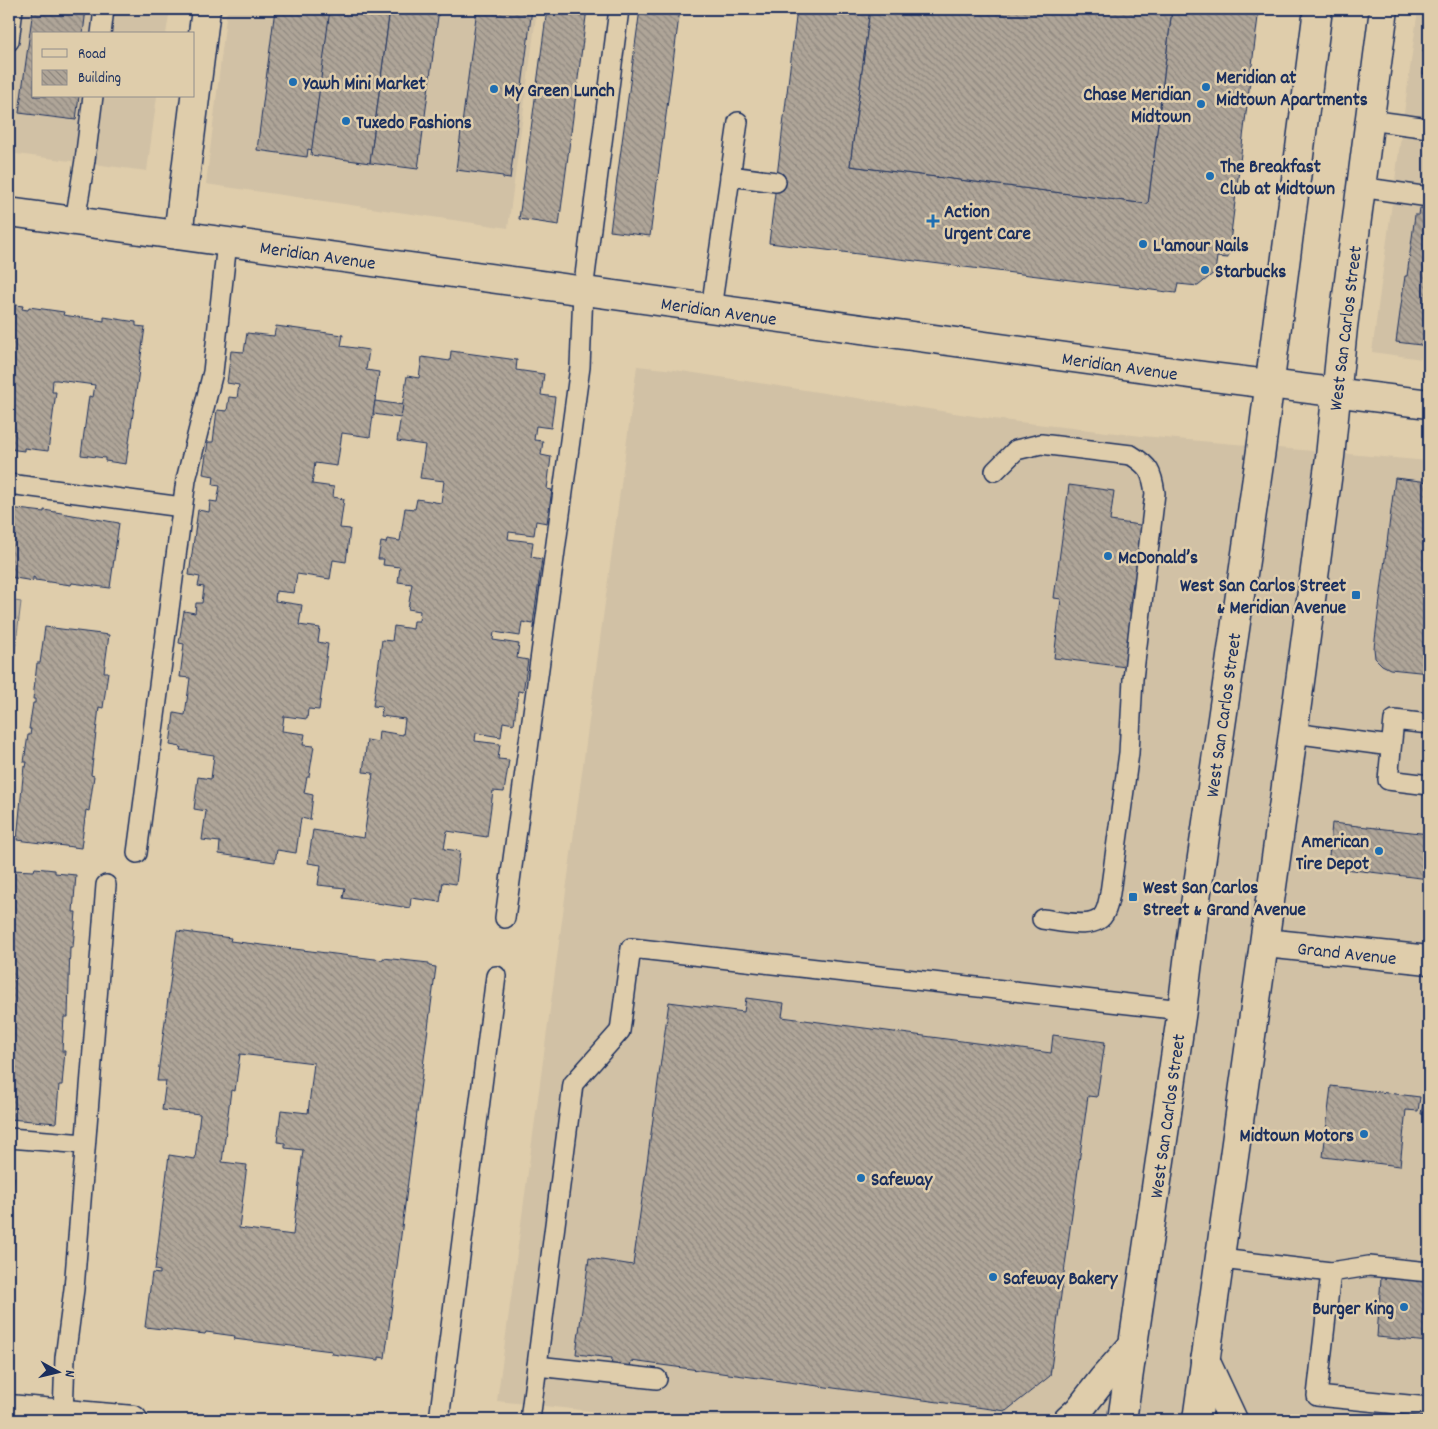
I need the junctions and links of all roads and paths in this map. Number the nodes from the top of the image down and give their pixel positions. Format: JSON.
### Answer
{"nodes":[{"id":1,"x":13,"y":9,"type":"edge"},
{"id":2,"x":104,"y":9,"type":"edge"},
{"id":3,"x":206,"y":9,"type":"edge"},
{"id":4,"x":619,"y":9,"type":"edge"},
{"id":5,"x":1318,"y":9,"type":"edge"},
{"id":6,"x":1384,"y":9,"type":"edge"},
{"id":7,"x":101,"y":32,"type":"edge"},
{"id":8,"x":9,"y":41,"type":"edge"},
{"id":9,"x":93,"y":98,"type":"edge"},
{"id":10,"x":195,"y":98,"type":"edge"},
{"id":11,"x":195,"y":98,"type":"edge"},
{"id":12,"x":1369,"y":120,"type":"junction"},
{"id":13,"x":738,"y":122,"type":"dead end"},
{"id":14,"x":1429,"y":128,"type":"edge"},
{"id":15,"x":730,"y":176,"type":"junction"},
{"id":16,"x":776,"y":182,"type":"dead end"},
{"id":17,"x":1360,"y":187,"type":"junction"},
{"id":18,"x":1429,"y":197,"type":"edge"},
{"id":19,"x":9,"y":212,"type":"edge"},
{"id":20,"x":75,"y":221,"type":"junction"},
{"id":21,"x":178,"y":235,"type":"junction"},
{"id":22,"x":227,"y":242,"type":"junction"},
{"id":23,"x":583,"y":291,"type":"junction"},
{"id":24,"x":711,"y":309,"type":"junction"},
{"id":25,"x":1270,"y":383,"type":"junction"},
{"id":26,"x":1335,"y":392,"type":"junction"},
{"id":27,"x":1429,"y":404,"type":"edge"},
{"id":28,"x":994,"y":472,"type":"dead end"},
{"id":29,"x":9,"y":484,"type":"edge"},
{"id":30,"x":182,"y":507,"type":"junction"},
{"id":31,"x":1429,"y":724,"type":"edge"},
{"id":32,"x":1293,"y":732,"type":"junction"},
{"id":33,"x":1391,"y":746,"type":"junction"},
{"id":34,"x":1429,"y":785,"type":"edge"},
{"id":35,"x":137,"y":854,"type":"dead end"},
{"id":36,"x":106,"y":885,"type":"dead end"},
{"id":37,"x":505,"y":918,"type":"dead end"},
{"id":38,"x":1042,"y":919,"type":"dead end"},
{"id":39,"x":1265,"y":943,"type":"junction"},
{"id":40,"x":1429,"y":960,"type":"edge"},
{"id":41,"x":496,"y":976,"type":"dead end"},
{"id":42,"x":1182,"y":1010,"type":"junction"},
{"id":43,"x":9,"y":1138,"type":"edge"},
{"id":44,"x":85,"y":1144,"type":"junction"},
{"id":45,"x":1220,"y":1259,"type":"junction"},
{"id":46,"x":1331,"y":1272,"type":"junction"},
{"id":47,"x":1429,"y":1272,"type":"edge"},
{"id":48,"x":1133,"y":1345,"type":"junction"},
{"id":49,"x":1205,"y":1360,"type":"junction"},
{"id":50,"x":537,"y":1366,"type":"junction"},
{"id":51,"x":657,"y":1379,"type":"dead end"},
{"id":52,"x":1429,"y":1407,"type":"edge"},
{"id":53,"x":9,"y":1409,"type":"edge"},
{"id":54,"x":63,"y":1414,"type":"junction"},
{"id":55,"x":133,"y":1420,"type":"edge"},
{"id":56,"x":439,"y":1420,"type":"edge"},
{"id":57,"x":530,"y":1420,"type":"edge"},
{"id":58,"x":1068,"y":1420,"type":"edge"},
{"id":59,"x":1122,"y":1420,"type":"edge"},
{"id":60,"x":1198,"y":1420,"type":"edge"},
{"id":61,"x":1233,"y":1420,"type":"edge"}],
"edges":[{"from":1,"to":8,"type":"lane"},
{"from":2,"to":7,"type":"lane"},
{"from":3,"to":11,"type":"main road"},
{"from":4,"to":23,"type":"lane"},
{"from":5,"to":25,"type":"main road","name":"West San Carlos Street"},
{"from":6,"to":12,"type":"main road","name":"West San Carlos Street"},
{"from":9,"to":20,"type":"lane"},
{"from":10,"to":21,"type":"main road"},
{"from":12,"to":14,"type":"lane"},
{"from":12,"to":17,"type":"main road","name":"West San Carlos Street"},
{"from":13,"to":15,"type":"lane"},
{"from":15,"to":16,"type":"lane"},
{"from":15,"to":24,"type":"lane"},
{"from":17,"to":18,"type":"lane"},
{"from":17,"to":26,"type":"main road","name":"West San Carlos Street"},
{"from":19,"to":20,"type":"main road","name":"Meridian Avenue"},
{"from":20,"to":21,"type":"main road","name":"Meridian Avenue"},
{"from":21,"to":22,"type":"main road","name":"Meridian Avenue"},
{"from":22,"to":23,"type":"main road","name":"Meridian Avenue"},
{"from":22,"to":30,"type":"lane"},
{"from":23,"to":24,"type":"main road","name":"Meridian Avenue"},
{"from":23,"to":37,"type":"lane"},
{"from":24,"to":25,"type":"main road","name":"Meridian Avenue"},
{"from":25,"to":26,"type":"main road","name":"Meridian Avenue"},
{"from":25,"to":42,"type":"main road","name":"West San Carlos Street"},
{"from":26,"to":27,"type":"main road","name":"Meridian Avenue"},
{"from":26,"to":32,"type":"main road","name":"West San Carlos Street"},
{"from":28,"to":38,"type":"lane"},
{"from":29,"to":30,"type":"lane"},
{"from":30,"to":35,"type":"lane"},
{"from":31,"to":33,"type":"lane"},
{"from":32,"to":33,"type":"lane"},
{"from":32,"to":39,"type":"main road","name":"West San Carlos Street"},
{"from":33,"to":34,"type":"lane"},
{"from":36,"to":44,"type":"lane"},
{"from":39,"to":40,"type":"main road","name":"Grand Avenue"},
{"from":39,"to":45,"type":"main road","name":"West San Carlos Street"},
{"from":41,"to":56,"type":"lane"},
{"from":42,"to":48,"type":"main road","name":"West San Carlos Street"},
{"from":42,"to":50,"type":"lane"},
{"from":43,"to":44,"type":"lane"},
{"from":44,"to":54,"type":"lane"},
{"from":45,"to":46,"type":"lane"},
{"from":45,"to":49,"type":"main road","name":"West San Carlos Street"},
{"from":46,"to":47,"type":"lane"},
{"from":46,"to":52,"type":"lane"},
{"from":48,"to":58,"type":"main road"},
{"from":48,"to":59,"type":"main road","name":"West San Carlos Street"},
{"from":49,"to":60,"type":"main road","name":"West San Carlos Street"},
{"from":49,"to":61,"type":"main road"},
{"from":50,"to":51,"type":"lane"},
{"from":50,"to":57,"type":"lane"},
{"from":53,"to":54,"type":"main road"},
{"from":54,"to":55,"type":"main road"}]}
